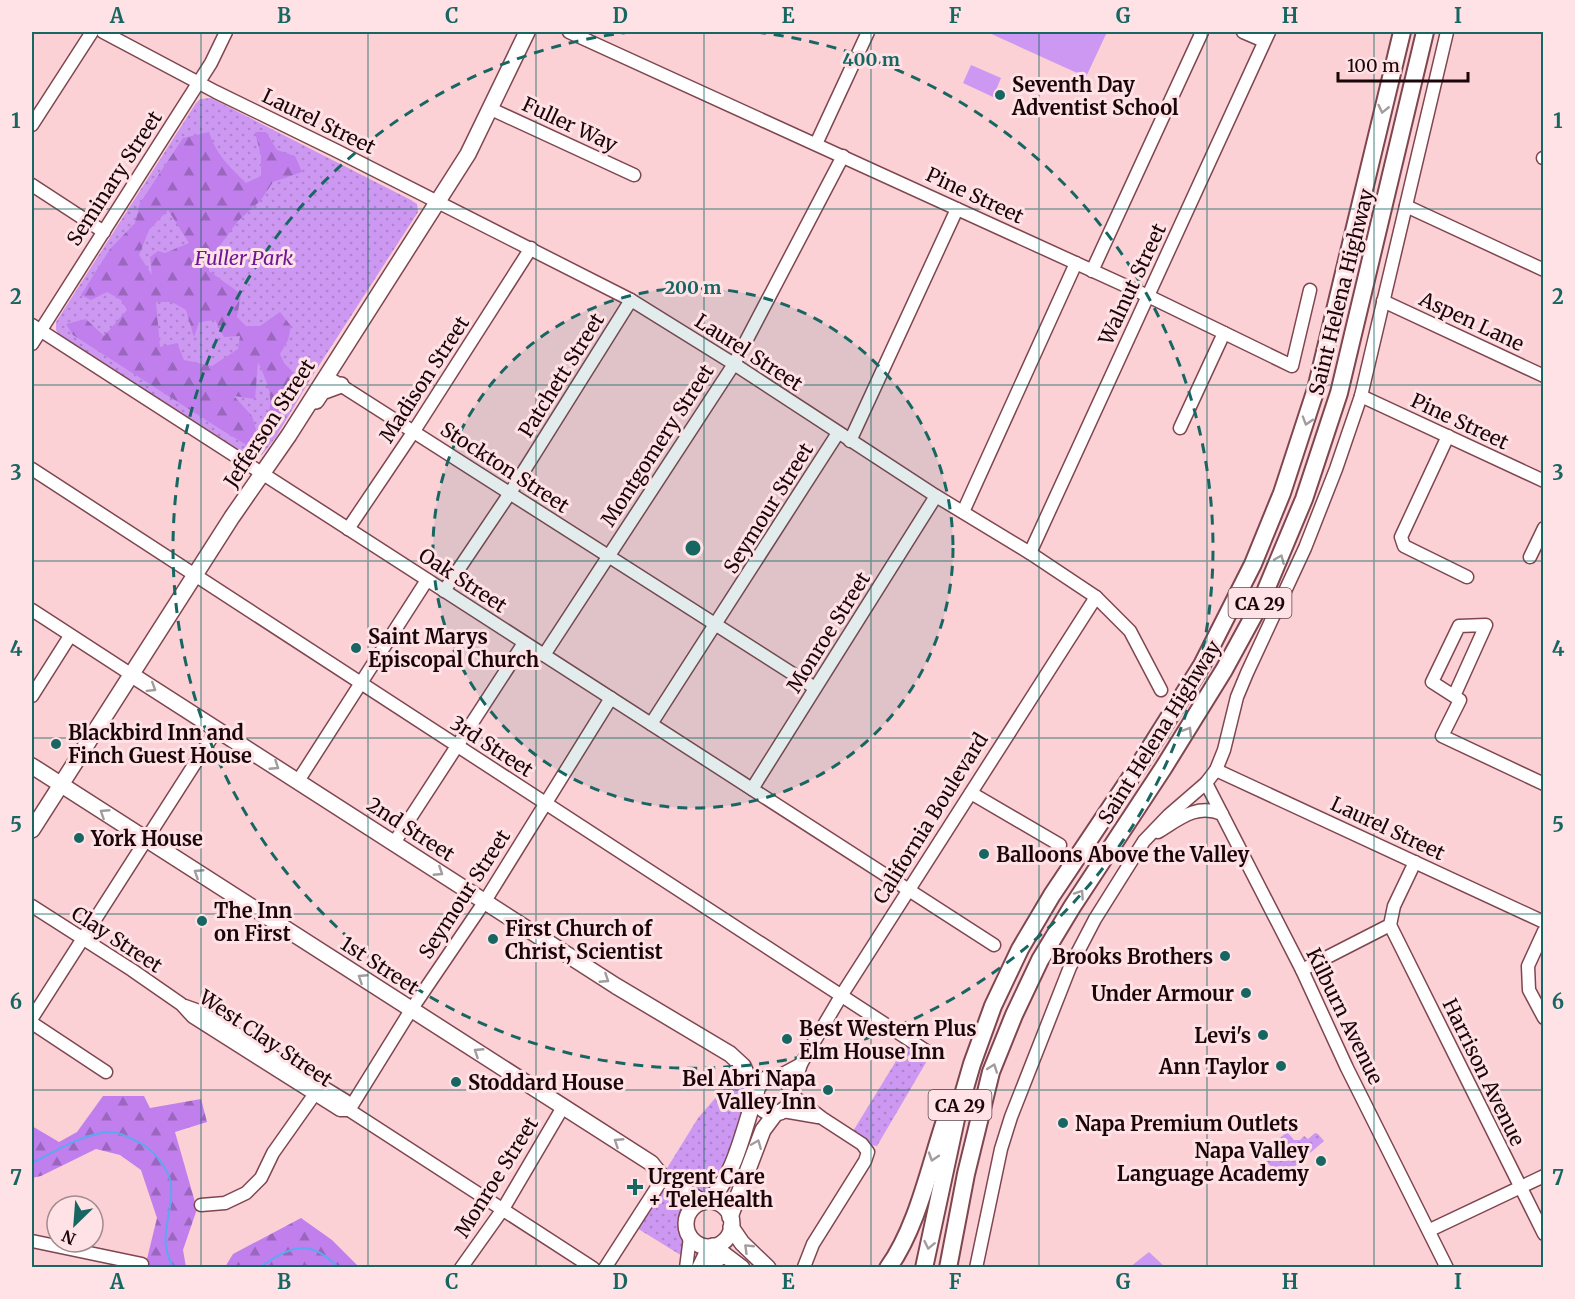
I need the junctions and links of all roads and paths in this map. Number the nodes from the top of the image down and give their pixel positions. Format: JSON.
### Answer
{"nodes":[{"id":1,"x":92,"y":32,"type":"edge"},
{"id":2,"x":103,"y":32,"type":"edge"},
{"id":3,"x":226,"y":32,"type":"edge"},
{"id":4,"x":527,"y":32,"type":"edge"},
{"id":5,"x":569,"y":32,"type":"edge"},
{"id":6,"x":868,"y":32,"type":"edge"},
{"id":7,"x":1202,"y":32,"type":"edge"},
{"id":8,"x":1243,"y":32,"type":"edge"},
{"id":9,"x":1402,"y":32,"type":"edge"},
{"id":10,"x":1425,"y":32,"type":"edge"},
{"id":11,"x":1447,"y":32,"type":"edge"},
{"id":12,"x":1267,"y":36,"type":"edge"},
{"id":13,"x":198,"y":82,"type":"junction"},
{"id":14,"x":491,"y":109,"type":"junction"},
{"id":15,"x":32,"y":125,"type":"edge"},
{"id":16,"x":816,"y":144,"type":"junction"},
{"id":17,"x":843,"y":156,"type":"junction"},
{"id":18,"x":634,"y":175,"type":"dead end"},
{"id":19,"x":32,"y":184,"type":"edge"},
{"id":20,"x":436,"y":201,"type":"junction"},
{"id":21,"x":1406,"y":206,"type":"junction"},
{"id":22,"x":957,"y":209,"type":"junction"},
{"id":23,"x":104,"y":232,"type":"junction"},
{"id":24,"x":531,"y":248,"type":"junction"},
{"id":25,"x":1076,"y":263,"type":"junction"},
{"id":26,"x":1544,"y":270,"type":"edge"},
{"id":27,"x":1092,"y":271,"type":"junction"},
{"id":28,"x":1310,"y":290,"type":"dead end"},
{"id":29,"x":1148,"y":296,"type":"junction"},
{"id":30,"x":631,"y":300,"type":"junction"},
{"id":31,"x":1383,"y":302,"type":"junction"},
{"id":32,"x":36,"y":328,"type":"edge"},
{"id":33,"x":1224,"y":333,"type":"junction"},
{"id":34,"x":32,"y":344,"type":"edge"},
{"id":35,"x":734,"y":364,"type":"junction"},
{"id":36,"x":326,"y":376,"type":"junction"},
{"id":37,"x":1544,"y":376,"type":"edge"},
{"id":38,"x":341,"y":385,"type":"junction"},
{"id":39,"x":1361,"y":396,"type":"junction"},
{"id":40,"x":298,"y":419,"type":"junction"},
{"id":41,"x":1180,"y":428,"type":"dead end"},
{"id":42,"x":414,"y":431,"type":"junction"},
{"id":43,"x":838,"y":433,"type":"junction"},
{"id":44,"x":1448,"y":436,"type":"junction"},
{"id":45,"x":850,"y":441,"type":"junction"},
{"id":46,"x":32,"y":469,"type":"edge"},
{"id":47,"x":262,"y":473,"type":"junction"},
{"id":48,"x":1544,"y":481,"type":"edge"},
{"id":49,"x":510,"y":493,"type":"junction"},
{"id":50,"x":936,"y":496,"type":"junction"},
{"id":51,"x":963,"y":512,"type":"junction"},
{"id":52,"x":1544,"y":528,"type":"edge"},
{"id":53,"x":348,"y":529,"type":"junction"},
{"id":54,"x":1030,"y":553,"type":"junction"},
{"id":55,"x":608,"y":555,"type":"junction"},
{"id":56,"x":1530,"y":557,"type":"dead end"},
{"id":57,"x":195,"y":575,"type":"junction"},
{"id":58,"x":1467,"y":577,"type":"dead end"},
{"id":59,"x":427,"y":580,"type":"junction"},
{"id":60,"x":444,"y":591,"type":"junction"},
{"id":61,"x":1096,"y":597,"type":"junction"},
{"id":62,"x":32,"y":610,"type":"edge"},
{"id":63,"x":717,"y":625,"type":"junction"},
{"id":64,"x":70,"y":636,"type":"junction"},
{"id":65,"x":524,"y":643,"type":"junction"},
{"id":66,"x":544,"y":655,"type":"junction"},
{"id":67,"x":132,"y":675,"type":"junction"},
{"id":68,"x":361,"y":684,"type":"junction"},
{"id":69,"x":815,"y":688,"type":"junction"},
{"id":70,"x":1161,"y":690,"type":"dead end"},
{"id":71,"x":32,"y":696,"type":"edge"},
{"id":72,"x":1454,"y":696,"type":"junction"},
{"id":73,"x":611,"y":699,"type":"junction"},
{"id":74,"x":651,"y":724,"type":"junction"},
{"id":75,"x":217,"y":729,"type":"junction"},
{"id":76,"x":457,"y":746,"type":"junction"},
{"id":77,"x":32,"y":766,"type":"edge"},
{"id":78,"x":1216,"y":770,"type":"junction"},
{"id":79,"x":298,"y":781,"type":"junction"},
{"id":80,"x":1206,"y":783,"type":"junction"},
{"id":81,"x":1544,"y":784,"type":"edge"},
{"id":82,"x":60,"y":785,"type":"junction"},
{"id":83,"x":752,"y":789,"type":"junction"},
{"id":84,"x":971,"y":793,"type":"junction"},
{"id":85,"x":546,"y":804,"type":"junction"},
{"id":86,"x":1222,"y":814,"type":"junction"},
{"id":87,"x":32,"y":830,"type":"edge"},
{"id":88,"x":147,"y":840,"type":"junction"},
{"id":89,"x":1144,"y":842,"type":"junction"},
{"id":90,"x":394,"y":843,"type":"junction"},
{"id":91,"x":1060,"y":845,"type":"dead end"},
{"id":92,"x":1415,"y":862,"type":"junction"},
{"id":93,"x":909,"y":890,"type":"junction"},
{"id":94,"x":485,"y":902,"type":"junction"},
{"id":95,"x":32,"y":906,"type":"edge"},
{"id":96,"x":1544,"y":922,"type":"edge"},
{"id":97,"x":1390,"y":925,"type":"junction"},
{"id":98,"x":1544,"y":931,"type":"edge"},
{"id":99,"x":83,"y":939,"type":"junction"},
{"id":100,"x":994,"y":945,"type":"dead end"},
{"id":101,"x":1020,"y":949,"type":"junction"},
{"id":102,"x":1302,"y":970,"type":"junction"},
{"id":103,"x":841,"y":996,"type":"junction"},
{"id":104,"x":181,"y":1004,"type":"junction"},
{"id":105,"x":411,"y":1010,"type":"junction"},
{"id":106,"x":1544,"y":1018,"type":"edge"},
{"id":107,"x":32,"y":1021,"type":"edge"},
{"id":108,"x":931,"y":1054,"type":"dead end"},
{"id":109,"x":801,"y":1064,"type":"junction"},
{"id":110,"x":106,"y":1072,"type":"dead end"},
{"id":111,"x":777,"y":1077,"type":"junction"},
{"id":112,"x":792,"y":1094,"type":"junction"},
{"id":113,"x":314,"y":1095,"type":"junction"},
{"id":114,"x":755,"y":1095,"type":"junction"},
{"id":115,"x":563,"y":1107,"type":"junction"},
{"id":116,"x":349,"y":1110,"type":"junction"},
{"id":117,"x":779,"y":1113,"type":"junction"},
{"id":118,"x":822,"y":1118,"type":"junction"},
{"id":119,"x":978,"y":1124,"type":"junction"},
{"id":120,"x":1544,"y":1176,"type":"edge"},
{"id":121,"x":663,"y":1178,"type":"junction"},
{"id":122,"x":1519,"y":1187,"type":"junction"},
{"id":123,"x":706,"y":1201,"type":"junction"},
{"id":124,"x":201,"y":1205,"type":"dead end"},
{"id":125,"x":503,"y":1209,"type":"junction"},
{"id":126,"x":730,"y":1222,"type":"junction"},
{"id":127,"x":1430,"y":1230,"type":"junction"},
{"id":128,"x":1544,"y":1234,"type":"edge"},
{"id":129,"x":690,"y":1237,"type":"junction"},
{"id":130,"x":32,"y":1241,"type":"edge"},
{"id":131,"x":715,"y":1249,"type":"junction"},
{"id":132,"x":142,"y":1264,"type":"dead end"},
{"id":133,"x":804,"y":1267,"type":"edge"},
{"id":134,"x":461,"y":1268,"type":"edge"},
{"id":135,"x":593,"y":1268,"type":"edge"},
{"id":136,"x":605,"y":1268,"type":"edge"},
{"id":137,"x":686,"y":1268,"type":"edge"},
{"id":138,"x":698,"y":1268,"type":"edge"},
{"id":139,"x":710,"y":1268,"type":"edge"},
{"id":140,"x":742,"y":1268,"type":"edge"},
{"id":141,"x":768,"y":1268,"type":"edge"},
{"id":142,"x":888,"y":1268,"type":"edge"},
{"id":143,"x":924,"y":1268,"type":"edge"},
{"id":144,"x":948,"y":1268,"type":"edge"},
{"id":145,"x":957,"y":1268,"type":"edge"},
{"id":146,"x":976,"y":1268,"type":"edge"},
{"id":147,"x":1447,"y":1268,"type":"edge"}],
"edges":[{"from":1,"to":15,"type":"street"},
{"from":2,"to":13,"type":"street","name":"Laurel Street"},
{"from":3,"to":13,"type":"street","name":"Seminary Street"},
{"from":4,"to":14,"type":"main road","name":"Jefferson Street"},
{"from":5,"to":16,"type":"street","name":"Pine Street"},
{"from":6,"to":16,"type":"street"},
{"from":7,"to":27,"type":"street"},
{"from":8,"to":12,"type":"street"},
{"from":9,"to":101,"type":"highway","name":"Saint Helena Highway","number":"CA 29","one_way":true},
{"from":119,"to":10,"type":"highway","name":"Saint Helena Highway","number":"CA 29","one_way":true},
{"from":11,"to":21,"type":"street"},
{"from":12,"to":29,"type":"street","name":"Walnut Street"},
{"from":13,"to":20,"type":"street","name":"Laurel Street"},
{"from":13,"to":23,"type":"street","name":"Seminary Street"},
{"from":14,"to":18,"type":"street","name":"Fuller Way"},
{"from":14,"to":20,"type":"main road","name":"Jefferson Street"},
{"from":16,"to":17,"type":"street","name":"Pine Street"},
{"from":17,"to":22,"type":"street","name":"Pine Street"},
{"from":17,"to":35,"type":"street","name":"Montgomery Street"},
{"from":19,"to":23,"type":"street"},
{"from":20,"to":24,"type":"street","name":"Laurel Street"},
{"from":20,"to":36,"type":"main road","name":"Jefferson Street"},
{"from":21,"to":26,"type":"street"},
{"from":21,"to":31,"type":"street"},
{"from":22,"to":25,"type":"street","name":"Pine Street"},
{"from":22,"to":45,"type":"street"},
{"from":23,"to":32,"type":"street","name":"Seminary Street"},
{"from":24,"to":30,"type":"street","name":"Laurel Street"},
{"from":24,"to":42,"type":"street","name":"Madison Street"},
{"from":25,"to":27,"type":"street","name":"Pine Street"},
{"from":25,"to":51,"type":"street"},
{"from":27,"to":29,"type":"street","name":"Pine Street"},
{"from":28,"to":33,"type":"street","name":"Pine Street"},
{"from":29,"to":33,"type":"street","name":"Pine Street"},
{"from":29,"to":54,"type":"street","name":"Walnut Street"},
{"from":30,"to":35,"type":"street","name":"Laurel Street"},
{"from":30,"to":49,"type":"street","name":"Patchett Street"},
{"from":31,"to":37,"type":"street","name":"Aspen Lane"},
{"from":31,"to":39,"type":"street"},
{"from":32,"to":34,"type":"street","name":"Seminary Street"},
{"from":32,"to":47,"type":"street","name":"Oak Street"},
{"from":33,"to":41,"type":"street"},
{"from":35,"to":43,"type":"street","name":"Laurel Street"},
{"from":35,"to":55,"type":"street","name":"Montgomery Street"},
{"from":36,"to":38,"type":"street","name":"Stockton Street"},
{"from":36,"to":40,"type":"main road","name":"Jefferson Street"},
{"from":38,"to":40,"type":"main road"},
{"from":38,"to":42,"type":"street","name":"Stockton Street"},
{"from":39,"to":44,"type":"street","name":"Pine Street"},
{"from":39,"to":78,"type":"street"},
{"from":40,"to":47,"type":"main road","name":"Jefferson Street"},
{"from":42,"to":49,"type":"street","name":"Stockton Street"},
{"from":42,"to":53,"type":"street","name":"Madison Street"},
{"from":43,"to":45,"type":"street","name":"Laurel Street"},
{"from":43,"to":63,"type":"street","name":"Seymour Street"},
{"from":44,"to":48,"type":"street","name":"Pine Street"},
{"from":44,"to":58,"type":"street"},
{"from":45,"to":50,"type":"street","name":"Laurel Street"},
{"from":46,"to":57,"type":"street","name":"3rd Street"},
{"from":47,"to":53,"type":"street","name":"Oak Street"},
{"from":47,"to":57,"type":"main road","name":"Jefferson Street"},
{"from":49,"to":55,"type":"street","name":"Stockton Street"},
{"from":49,"to":60,"type":"street","name":"Patchett Street"},
{"from":50,"to":51,"type":"street","name":"Laurel Street"},
{"from":50,"to":69,"type":"street","name":"Monroe Street"},
{"from":51,"to":54,"type":"street","name":"Laurel Street"},
{"from":52,"to":56,"type":"street"},
{"from":53,"to":59,"type":"street","name":"Oak Street"},
{"from":54,"to":61,"type":"street","name":"Laurel Street"},
{"from":55,"to":63,"type":"street","name":"Stockton Street"},
{"from":55,"to":66,"type":"street","name":"Montgomery Street"},
{"from":57,"to":67,"type":"main road","name":"Jefferson Street"},
{"from":57,"to":68,"type":"street","name":"3rd Street"},
{"from":59,"to":60,"type":"street","name":"Oak Street"},
{"from":59,"to":68,"type":"street"},
{"from":60,"to":65,"type":"street","name":"Oak Street"},
{"from":61,"to":70,"type":"street","name":"Laurel Street"},
{"from":61,"to":84,"type":"street","name":"California Boulevard"},
{"from":62,"to":64,"type":"street","name":"2nd Street"},
{"from":63,"to":69,"type":"street","name":"Stockton Street"},
{"from":63,"to":74,"type":"street","name":"Seymour Street"},
{"from":64,"to":67,"type":"street","name":"2nd Street"},
{"from":64,"to":71,"type":"street"},
{"from":65,"to":66,"type":"street","name":"Oak Street"},
{"from":65,"to":76,"type":"street"},
{"from":66,"to":73,"type":"street","name":"Oak Street"},
{"from":67,"to":75,"type":"main road","name":"2nd Street","one_way":true},
{"from":67,"to":82,"type":"main road","name":"Jefferson Street"},
{"from":68,"to":76,"type":"street","name":"3rd Street"},
{"from":68,"to":79,"type":"street"},
{"from":69,"to":83,"type":"street","name":"Monroe Street"},
{"from":72,"to":72,"type":"street"},
{"from":72,"to":81,"type":"street"},
{"from":73,"to":74,"type":"street","name":"Oak Street"},
{"from":73,"to":85,"type":"street","name":"Seymour Street"},
{"from":74,"to":83,"type":"street","name":"Oak Street"},
{"from":75,"to":79,"type":"main road","name":"2nd Street","one_way":true},
{"from":75,"to":88,"type":"street"},
{"from":76,"to":85,"type":"street","name":"3rd Street"},
{"from":76,"to":90,"type":"street"},
{"from":77,"to":82,"type":"main road","name":"1st Street"},
{"from":78,"to":80,"type":"street"},
{"from":78,"to":92,"type":"street","name":"Laurel Street"},
{"from":79,"to":90,"type":"main road","name":"2nd Street"},
{"from":80,"to":86,"type":"street","name":"Kilburn Avenue"},
{"from":80,"to":89,"type":"street"},
{"from":82,"to":87,"type":"main road","name":"Jefferson Street"},
{"from":88,"to":82,"type":"main road","name":"1st Street","one_way":true},
{"from":83,"to":93,"type":"street","name":"Oak Street"},
{"from":84,"to":91,"type":"street"},
{"from":84,"to":93,"type":"street","name":"California Boulevard"},
{"from":85,"to":94,"type":"street","name":"Seymour Street"},
{"from":85,"to":103,"type":"street","name":"3rd Street"},
{"from":86,"to":89,"type":"street"},
{"from":86,"to":102,"type":"street","name":"Kilburn Avenue"},
{"from":88,"to":99,"type":"street"},
{"from":105,"to":88,"type":"main road","name":"1st Street","one_way":true},
{"from":89,"to":146,"type":"street"},
{"from":90,"to":94,"type":"main road","name":"2nd Street","one_way":true},
{"from":92,"to":96,"type":"street","name":"Laurel Street"},
{"from":92,"to":97,"type":"street"},
{"from":93,"to":100,"type":"street","name":"Oak Street"},
{"from":93,"to":103,"type":"street","name":"California Boulevard"},
{"from":94,"to":105,"type":"street","name":"Seymour Street"},
{"from":94,"to":114,"type":"main road","name":"2nd Street","one_way":true},
{"from":95,"to":99,"type":"street","name":"Clay Street"},
{"from":97,"to":102,"type":"street"},
{"from":97,"to":122,"type":"street","name":"Harrison Avenue"},
{"from":98,"to":106,"type":"street"},
{"from":99,"to":104,"type":"street","name":"Clay Street"},
{"from":99,"to":107,"type":"street"},
{"from":101,"to":142,"type":"highway","one_way":true},
{"from":101,"to":143,"type":"highway","name":"Saint Helena Highway","number":"CA 29","one_way":true},
{"from":102,"to":127,"type":"street","name":"Kilburn Avenue"},
{"from":103,"to":108,"type":"street","name":"3rd Street"},
{"from":103,"to":109,"type":"street","name":"California Boulevard"},
{"from":104,"to":113,"type":"street","name":"West Clay Street"},
{"from":104,"to":116,"type":"street","name":"West Clay Street"},
{"from":115,"to":105,"type":"main road","name":"1st Street","one_way":true},
{"from":105,"to":116,"type":"street","name":"Seymour Street"},
{"from":107,"to":110,"type":"street"},
{"from":109,"to":111,"type":"street"},
{"from":109,"to":112,"type":"street","name":"California Boulevard"},
{"from":111,"to":112,"type":"main road"},
{"from":111,"to":114,"type":"main road"},
{"from":112,"to":117,"type":"main road"},
{"from":112,"to":118,"type":"street"},
{"from":113,"to":116,"type":"street","name":"West Clay Street"},
{"from":113,"to":124,"type":"street"},
{"from":114,"to":117,"type":"main road"},
{"from":114,"to":123,"type":"main road"},
{"from":121,"to":115,"type":"main road","name":"1st Street","one_way":true},
{"from":115,"to":125,"type":"street","name":"Monroe Street"},
{"from":116,"to":125,"type":"street","name":"West Clay Street"},
{"from":117,"to":118,"type":"street"},
{"from":126,"to":117,"type":"main road","one_way":true},
{"from":118,"to":133,"type":"street"},
{"from":119,"to":144,"type":"highway","name":"Saint Helena Highway","number":"CA 29"},
{"from":119,"to":145,"type":"highway"},
{"from":120,"to":122,"type":"street"},
{"from":121,"to":123,"type":"main road","name":"1st Street"},
{"from":121,"to":136,"type":"street"},
{"from":122,"to":127,"type":"street"},
{"from":122,"to":128,"type":"street","name":"Harrison Avenue"},
{"from":123,"to":126,"type":"main road"},
{"from":123,"to":129,"type":"main road"},
{"from":125,"to":134,"type":"street","name":"Monroe Street"},
{"from":125,"to":135,"type":"street","name":"West Clay Street"},
{"from":126,"to":131,"type":"main road"},
{"from":141,"to":126,"type":"main road","one_way":true},
{"from":127,"to":147,"type":"street","name":"Kilburn Avenue"},
{"from":129,"to":131,"type":"main road"},
{"from":129,"to":137,"type":"street"},
{"from":130,"to":132,"type":"street"},
{"from":131,"to":138,"type":"street"},
{"from":131,"to":139,"type":"main road"},
{"from":131,"to":140,"type":"main road"}]}
